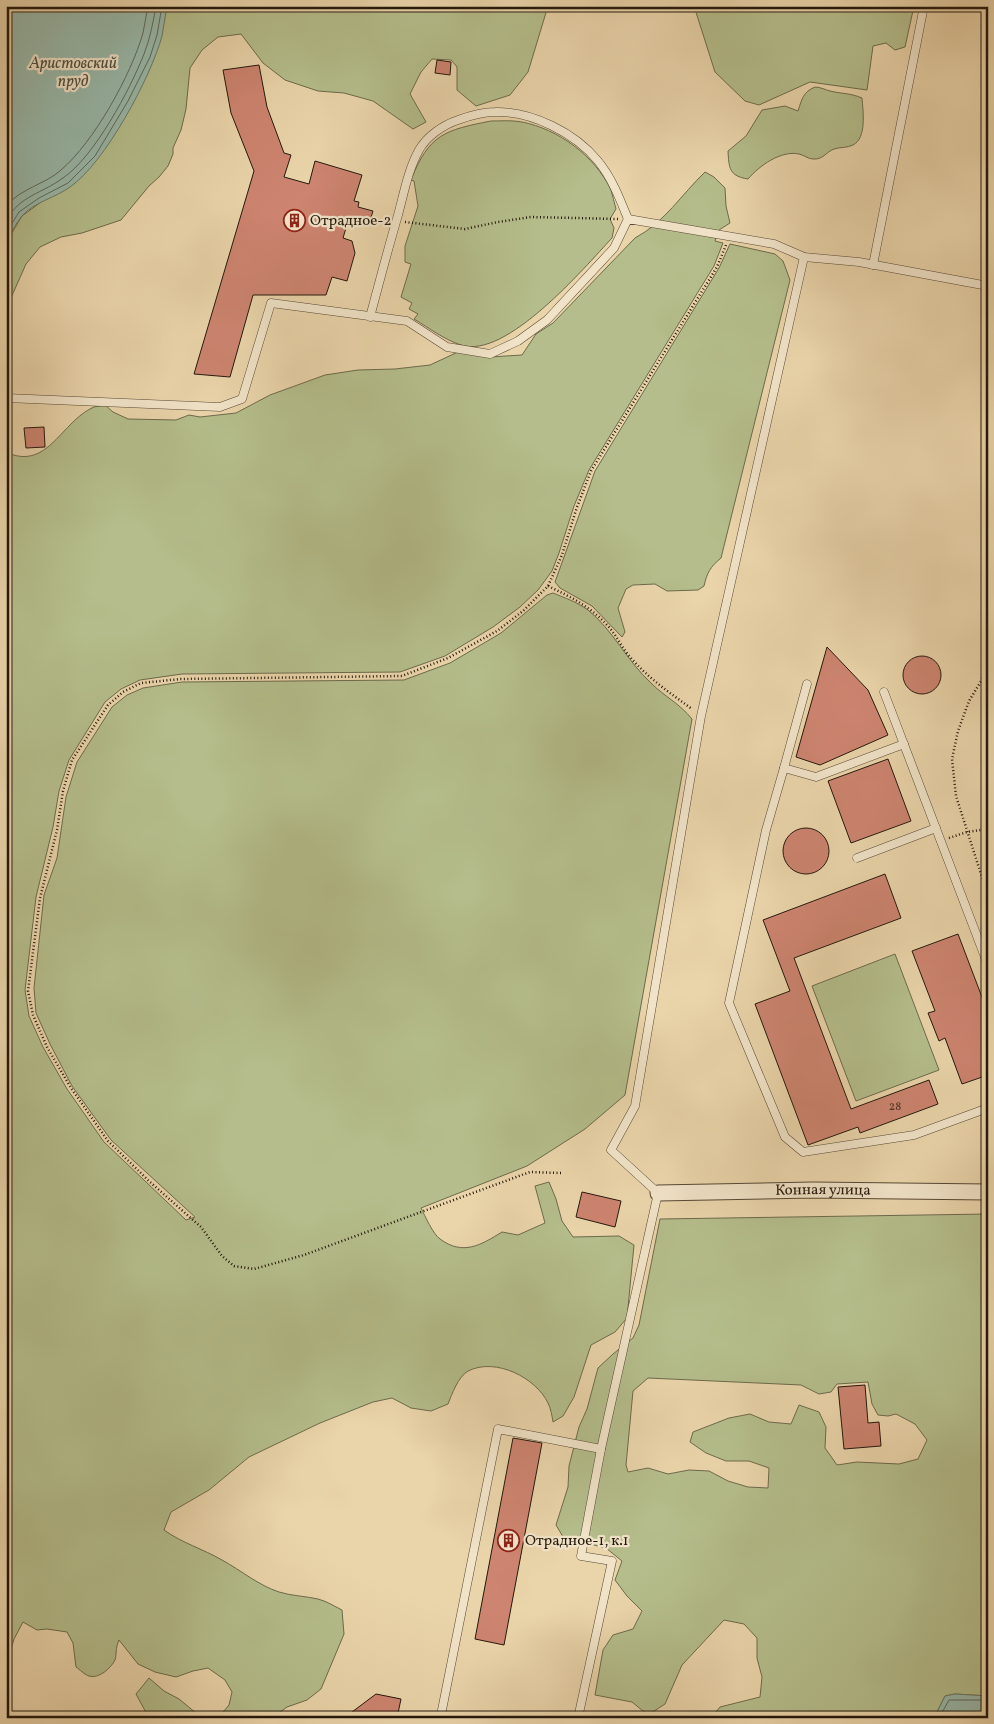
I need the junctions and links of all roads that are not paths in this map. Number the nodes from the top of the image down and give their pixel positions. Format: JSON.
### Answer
{"nodes":[{"id":1,"x":924,"y":6,"type":"edge"},
{"id":2,"x":628,"y":219,"type":"junction"},
{"id":3,"x":804,"y":257,"type":"junction"},
{"id":4,"x":873,"y":264,"type":"junction"},
{"id":5,"x":988,"y":286,"type":"edge"},
{"id":6,"x":370,"y":317,"type":"junction"},
{"id":7,"x":6,"y":398,"type":"edge"},
{"id":8,"x":807,"y":684,"type":"dead end"},
{"id":9,"x":884,"y":692,"type":"dead end"},
{"id":10,"x":904,"y":744,"type":"junction"},
{"id":11,"x":784,"y":768,"type":"junction"},
{"id":12,"x":936,"y":828,"type":"junction"},
{"id":13,"x":857,"y":858,"type":"dead end"},
{"id":14,"x":988,"y":965,"type":"edge"},
{"id":15,"x":988,"y":1108,"type":"edge"},
{"id":16,"x":988,"y":1192,"type":"edge"},
{"id":17,"x":658,"y":1193,"type":"junction"},
{"id":18,"x":601,"y":1449,"type":"junction"},
{"id":19,"x":442,"y":1710,"type":"dead end"},
{"id":20,"x":578,"y":1718,"type":"edge"}],
"edges":[{"from":1,"to":4,"type":"lane"},
{"from":2,"to":3,"type":"lane"},
{"from":2,"to":6,"type":"lane"},
{"from":2,"to":6,"type":"lane"},
{"from":3,"to":4,"type":"lane"},
{"from":3,"to":17,"type":"lane"},
{"from":4,"to":5,"type":"lane"},
{"from":6,"to":7,"type":"lane"},
{"from":8,"to":11,"type":"lane"},
{"from":9,"to":10,"type":"lane"},
{"from":10,"to":11,"type":"lane"},
{"from":10,"to":12,"type":"lane"},
{"from":11,"to":15,"type":"lane"},
{"from":12,"to":13,"type":"lane"},
{"from":12,"to":14,"type":"lane"},
{"from":16,"to":17,"type":"street","name":"Конная улица"},
{"from":17,"to":18,"type":"lane"},
{"from":18,"to":19,"type":"lane"},
{"from":18,"to":20,"type":"lane"}]}
